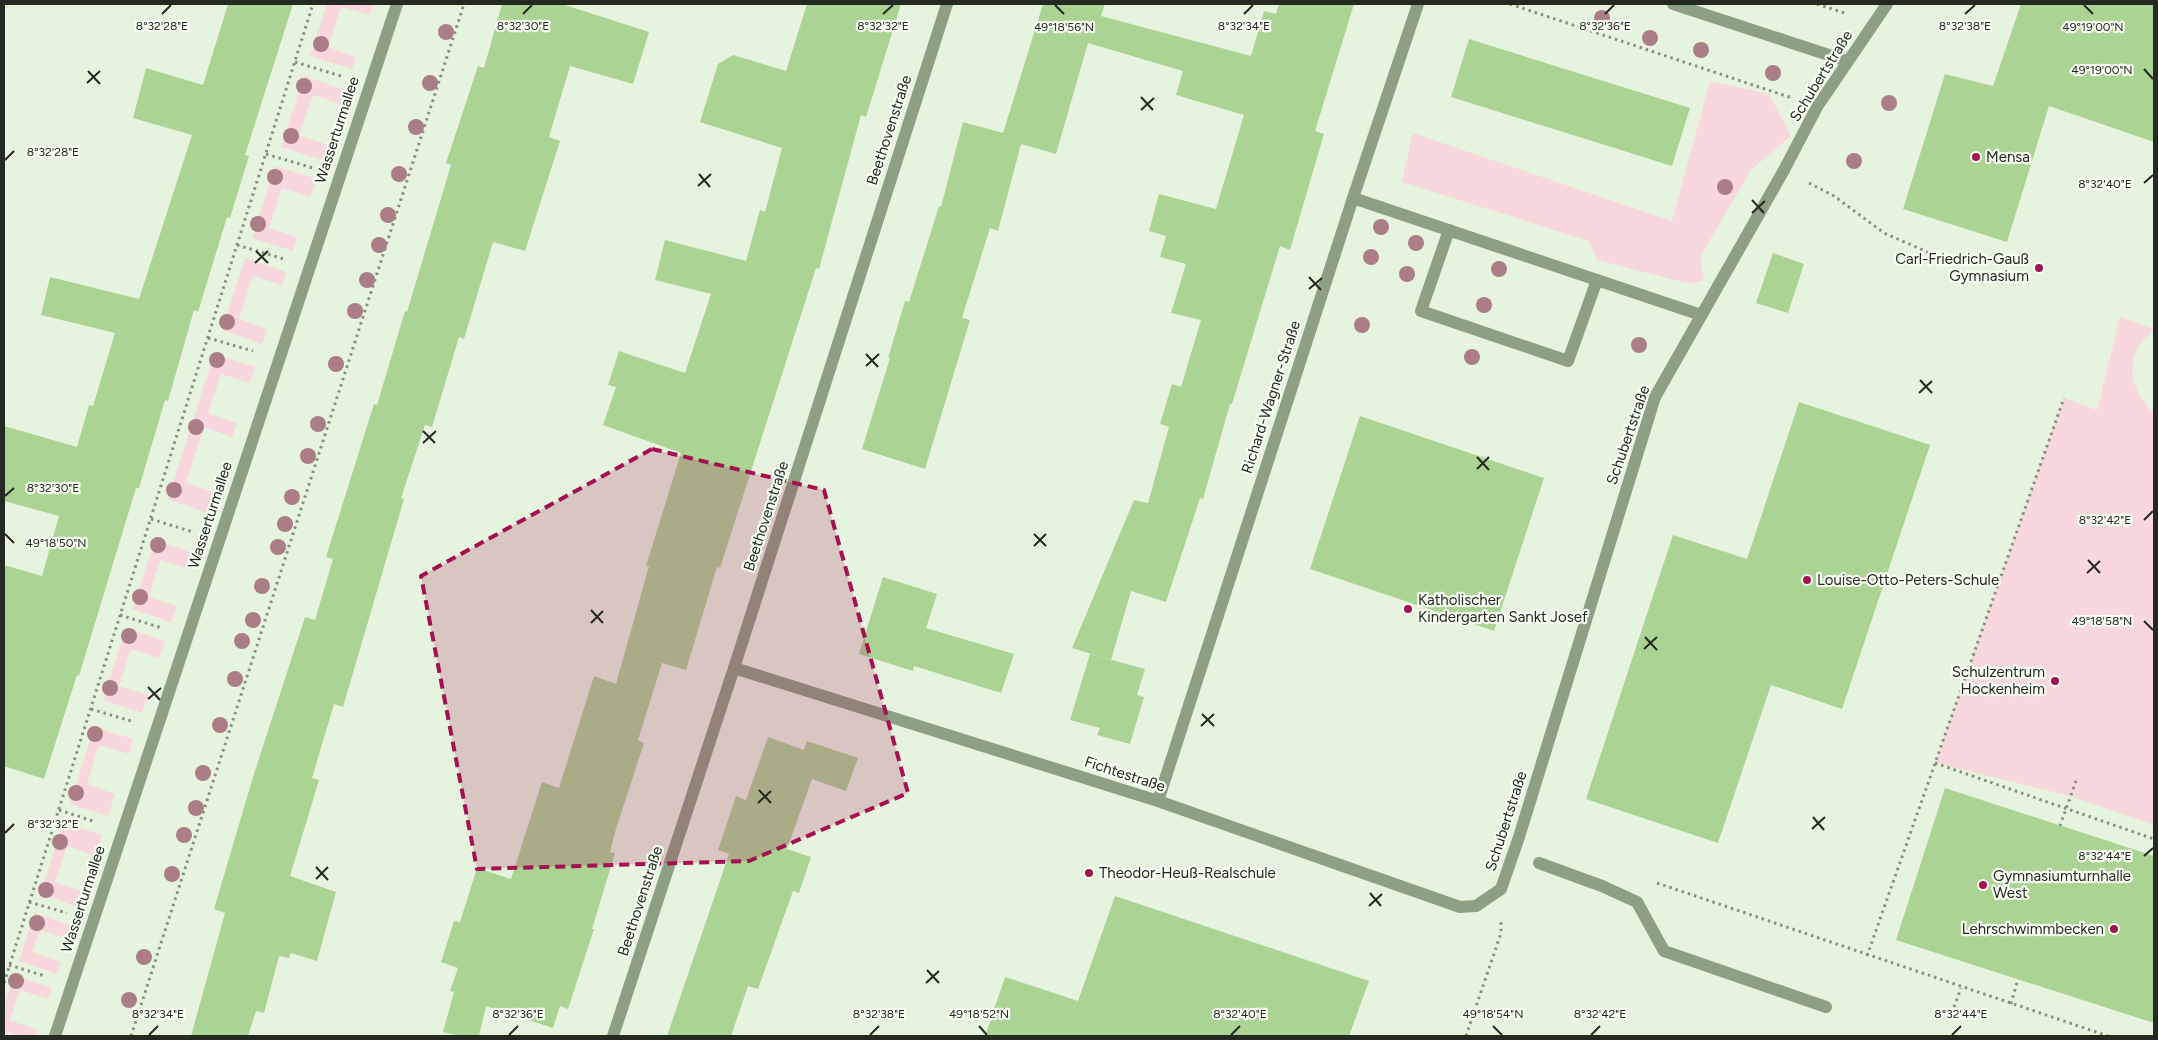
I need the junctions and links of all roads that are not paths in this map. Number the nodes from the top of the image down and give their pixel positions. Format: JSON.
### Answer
{"nodes":[{"id":1,"x":396,"y":4,"type":"edge"},
{"id":2,"x":947,"y":4,"type":"edge"},
{"id":3,"x":1418,"y":4,"type":"edge"},
{"id":4,"x":1673,"y":4,"type":"edge"},
{"id":5,"x":1886,"y":4,"type":"edge"},
{"id":6,"x":1846,"y":61,"type":"junction"},
{"id":7,"x":1353,"y":198,"type":"junction"},
{"id":8,"x":1448,"y":230,"type":"junction"},
{"id":9,"x":1597,"y":280,"type":"junction"},
{"id":10,"x":1701,"y":315,"type":"junction"},
{"id":11,"x":734,"y":668,"type":"junction"},
{"id":12,"x":1158,"y":801,"type":"junction"},
{"id":13,"x":1539,"y":863,"type":"dead end"},
{"id":14,"x":1501,"y":889,"type":"joint"},
{"id":15,"x":1826,"y":1007,"type":"dead end"},
{"id":16,"x":55,"y":1036,"type":"edge"},
{"id":17,"x":613,"y":1036,"type":"edge"}],
"edges":[{"from":1,"to":16,"type":"street","name":"Wasserturmallee"},
{"from":2,"to":11,"type":"street","name":"Beethovenstraße"},
{"from":3,"to":7,"type":"street","name":"Richard-Wagner-Straße"},
{"from":4,"to":6,"type":"street"},
{"from":5,"to":6,"type":"street","name":"Schubertstraße"},
{"from":6,"to":10,"type":"street","name":"Schubertstraße"},
{"from":7,"to":8,"type":"street"},
{"from":7,"to":12,"type":"street","name":"Richard-Wagner-Straße"},
{"from":8,"to":9,"type":"street"},
{"from":8,"to":9,"type":"street"},
{"from":9,"to":10,"type":"street"},
{"from":10,"to":14,"type":"street","name":"Schubertstraße"},
{"from":11,"to":12,"type":"street","name":"Fichtestraße"},
{"from":11,"to":17,"type":"street","name":"Beethovenstraße"},
{"from":12,"to":14,"type":"street","name":"Fichtestraße"},
{"from":13,"to":15,"type":"street"}]}
